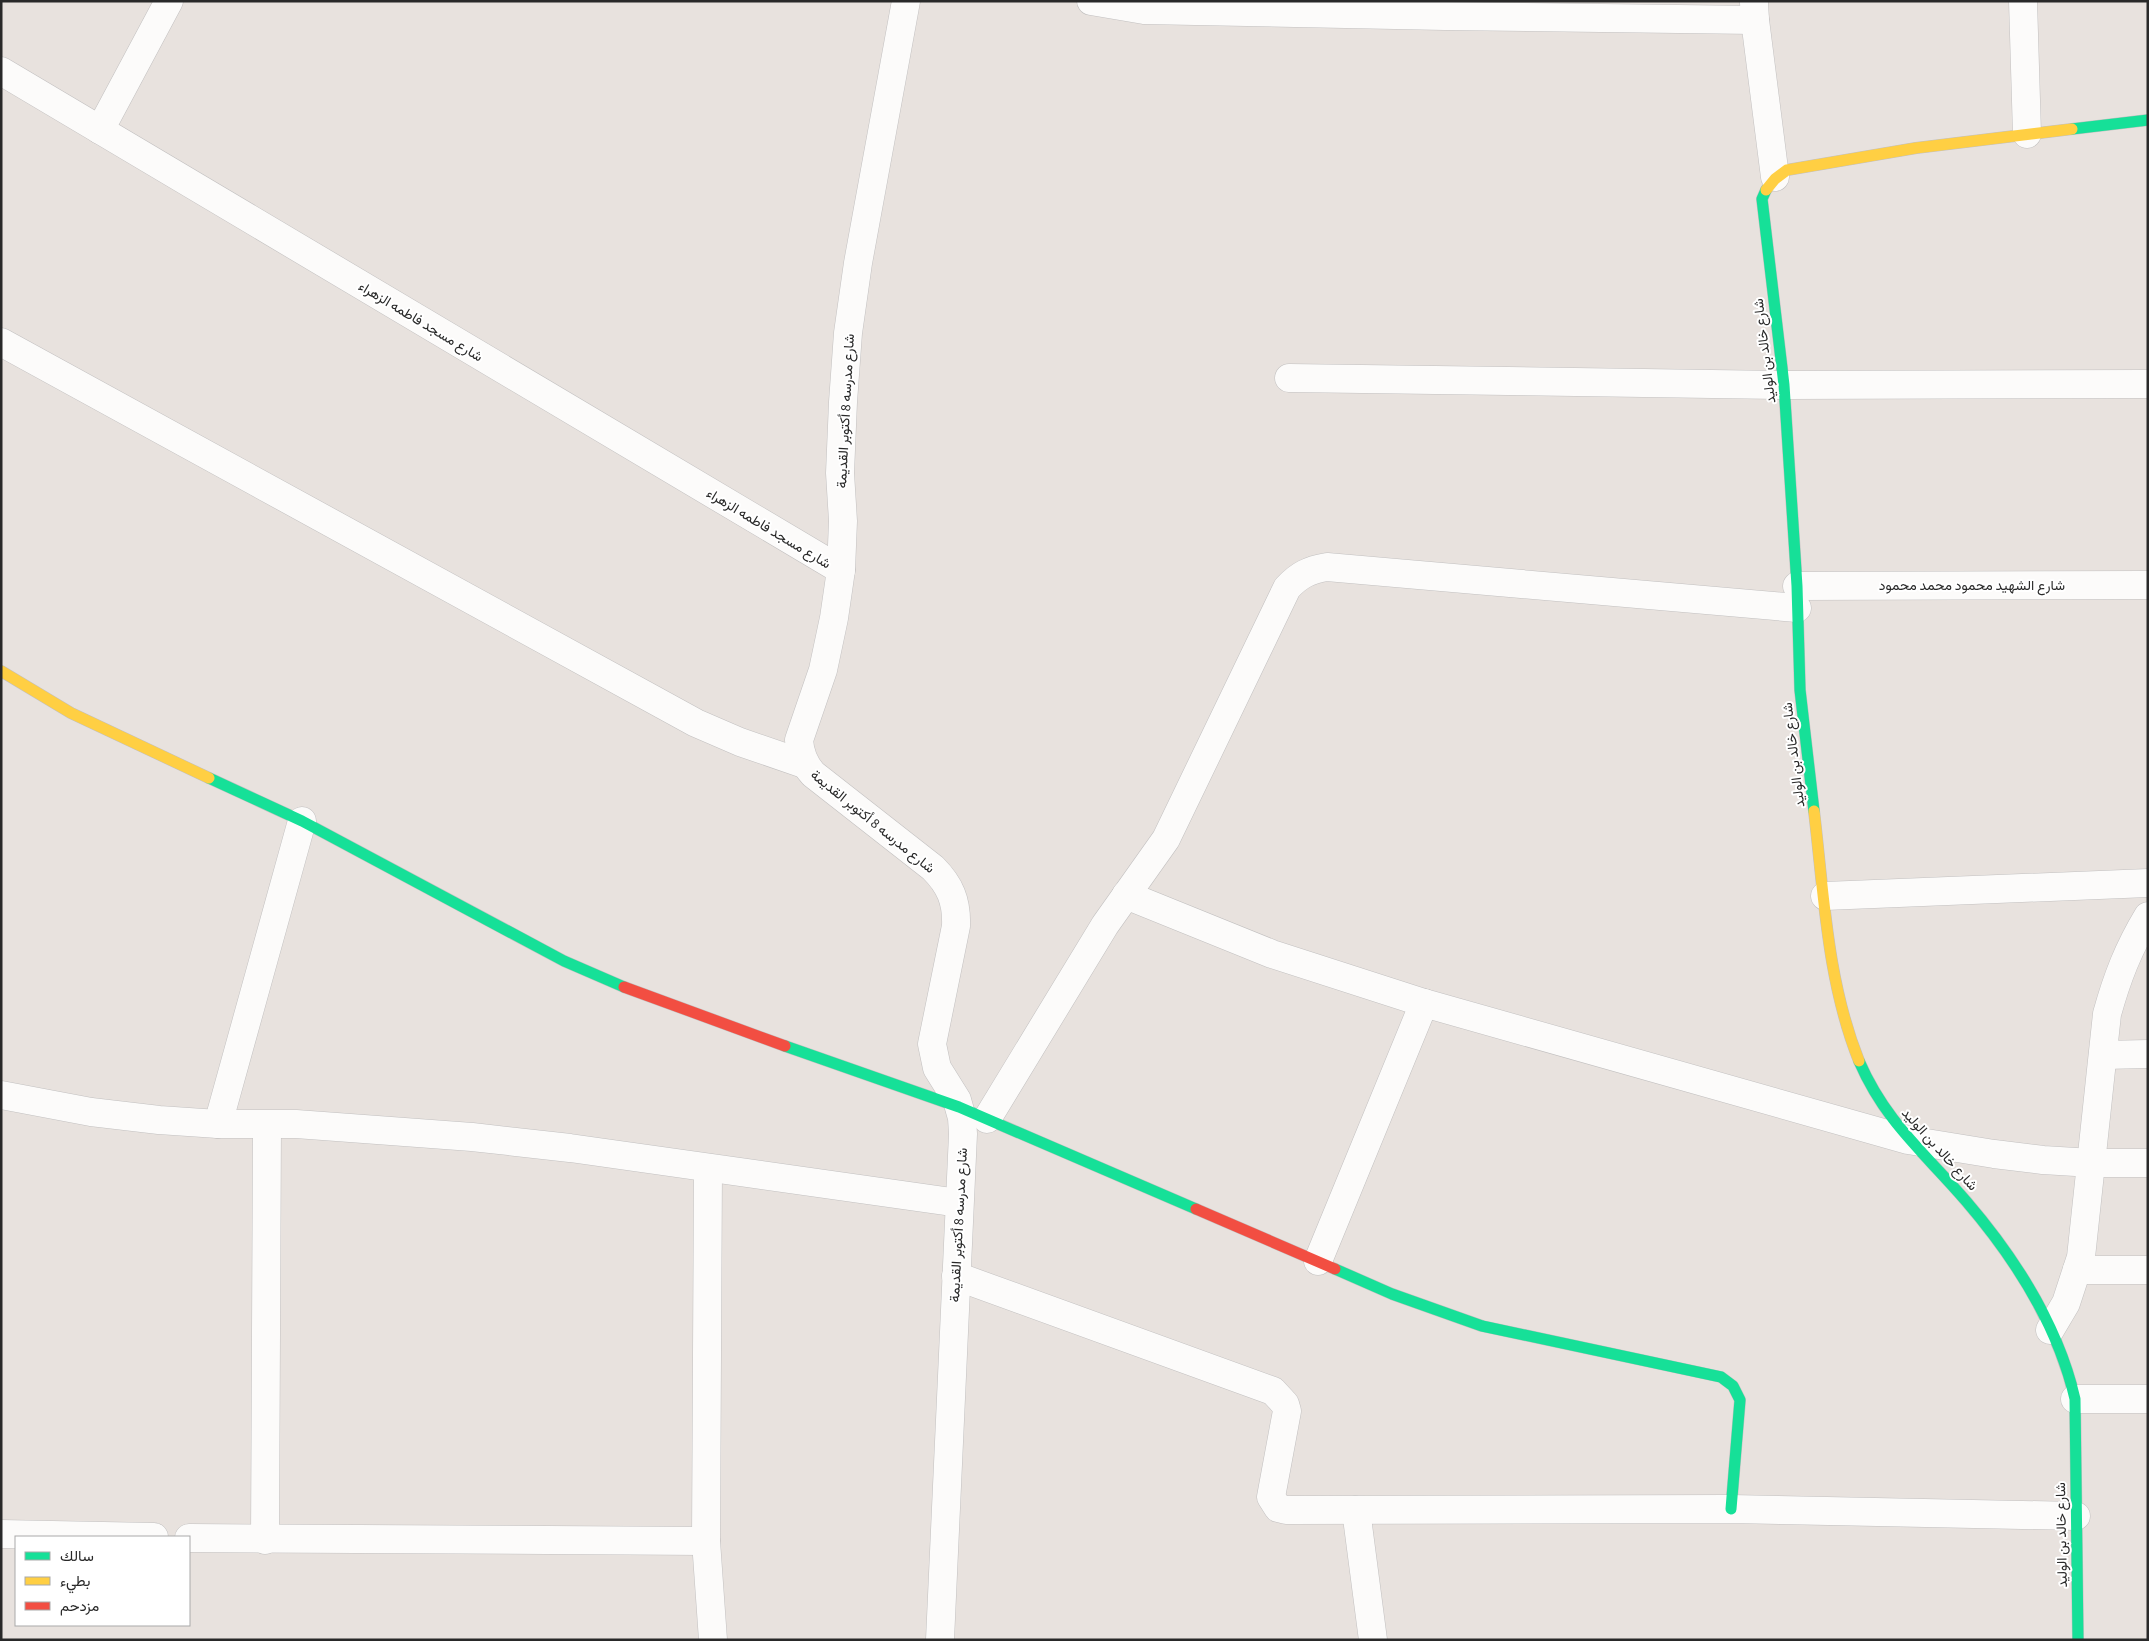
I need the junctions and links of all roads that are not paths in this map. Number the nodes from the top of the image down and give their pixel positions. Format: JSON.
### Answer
{"nodes":[{"id":1,"x":169,"y":1,"type":"edge"},
{"id":2,"x":906,"y":1,"type":"edge"},
{"id":3,"x":1091,"y":1,"type":"edge"},
{"id":4,"x":2023,"y":1,"type":"edge"},
{"id":5,"x":1754,"y":11,"type":"edge"},
{"id":6,"x":1,"y":71,"type":"edge"},
{"id":7,"x":2148,"y":120,"type":"edge"},
{"id":8,"x":100,"y":130,"type":"junction"},
{"id":9,"x":2027,"y":134,"type":"junction"},
{"id":10,"x":1775,"y":178,"type":"junction"},
{"id":11,"x":1,"y":342,"type":"edge"},
{"id":12,"x":1289,"y":378,"type":"dead end"},
{"id":13,"x":2148,"y":384,"type":"edge"},
{"id":14,"x":1784,"y":385,"type":"junction"},
{"id":15,"x":841,"y":570,"type":"junction"},
{"id":16,"x":2148,"y":585,"type":"edge"},
{"id":17,"x":1797,"y":597,"type":"junction"},
{"id":18,"x":1,"y":671,"type":"edge"},
{"id":19,"x":804,"y":764,"type":"junction"},
{"id":20,"x":302,"y":822,"type":"junction"},
{"id":21,"x":2148,"y":883,"type":"edge"},
{"id":22,"x":1126,"y":895,"type":"junction"},
{"id":23,"x":1825,"y":896,"type":"junction"},
{"id":24,"x":2148,"y":916,"type":"edge"},
{"id":25,"x":1424,"y":1003,"type":"junction"},
{"id":26,"x":2148,"y":1054,"type":"edge"},
{"id":27,"x":2103,"y":1055,"type":"junction"},
{"id":28,"x":1,"y":1095,"type":"edge"},
{"id":29,"x":959,"y":1107,"type":"junction"},
{"id":30,"x":987,"y":1119,"type":"junction"},
{"id":31,"x":218,"y":1124,"type":"junction"},
{"id":32,"x":267,"y":1124,"type":"junction"},
{"id":33,"x":1908,"y":1140,"type":"junction"},
{"id":34,"x":2092,"y":1163,"type":"junction"},
{"id":35,"x":2148,"y":1163,"type":"edge"},
{"id":36,"x":708,"y":1168,"type":"junction"},
{"id":37,"x":959,"y":1203,"type":"junction"},
{"id":38,"x":1318,"y":1261,"type":"junction"},
{"id":39,"x":2078,"y":1270,"type":"junction"},
{"id":40,"x":2148,"y":1270,"type":"edge"},
{"id":41,"x":956,"y":1276,"type":"junction"},
{"id":42,"x":2050,"y":1330,"type":"junction"},
{"id":43,"x":2075,"y":1399,"type":"junction"},
{"id":44,"x":2148,"y":1399,"type":"edge"},
{"id":45,"x":1731,"y":1509,"type":"junction"},
{"id":46,"x":1356,"y":1510,"type":"junction"},
{"id":47,"x":2076,"y":1516,"type":"junction"},
{"id":48,"x":1,"y":1534,"type":"edge"},
{"id":49,"x":103,"y":1536,"type":"edge"},
{"id":50,"x":190,"y":1538,"type":"edge"},
{"id":51,"x":265,"y":1540,"type":"junction"},
{"id":52,"x":706,"y":1541,"type":"junction"},
{"id":53,"x":713,"y":1640,"type":"edge"},
{"id":54,"x":940,"y":1640,"type":"edge"},
{"id":55,"x":1373,"y":1640,"type":"edge"},
{"id":56,"x":2078,"y":1640,"type":"edge"}],
"edges":[{"from":1,"to":8,"type":"street"},
{"from":2,"to":15,"type":"street","name":"شارع مدرسه 8 أكتوبر القديمة"},
{"from":3,"to":5,"type":"street"},
{"from":4,"to":9,"type":"street"},
{"from":5,"to":10,"type":"street"},
{"from":6,"to":8,"type":"street","name":"شارع مسجد فاطمه الزهراء"},
{"from":7,"to":9,"type":"street"},
{"from":8,"to":15,"type":"street","name":"شارع مسجد فاطمه الزهراء"},
{"from":9,"to":10,"type":"street"},
{"from":10,"to":14,"type":"street","name":"شارع خالد بن الوليد"},
{"from":11,"to":19,"type":"street"},
{"from":12,"to":14,"type":"street"},
{"from":13,"to":14,"type":"street"},
{"from":14,"to":17,"type":"street","name":"شارع خالد بن الوليد"},
{"from":15,"to":19,"type":"street","name":"شارع مدرسه 8 أكتوبر القديمة"},
{"from":16,"to":17,"type":"street","name":"شارع الشهيد محمود محمد محمود"},
{"from":17,"to":22,"type":"street","name":"شارع الشهيد محمود محمد محمود"},
{"from":17,"to":23,"type":"street","name":"شارع خالد بن الوليد"},
{"from":18,"to":20,"type":"street"},
{"from":19,"to":29,"type":"street","name":"شارع مدرسه 8 أكتوبر القديمة"},
{"from":20,"to":29,"type":"street"},
{"from":20,"to":31,"type":"street"},
{"from":21,"to":23,"type":"street"},
{"from":22,"to":25,"type":"street"},
{"from":22,"to":30,"type":"street","name":"شارع الشهيد محمود محمد محمود"},
{"from":23,"to":33,"type":"street","name":"شارع خالد بن الوليد"},
{"from":24,"to":27,"type":"street"},
{"from":25,"to":33,"type":"street"},
{"from":25,"to":38,"type":"street"},
{"from":26,"to":27,"type":"street"},
{"from":27,"to":34,"type":"street"},
{"from":28,"to":31,"type":"street"},
{"from":29,"to":30,"type":"street"},
{"from":29,"to":37,"type":"street","name":"شارع مدرسه 8 أكتوبر القديمة"},
{"from":30,"to":38,"type":"street"},
{"from":31,"to":32,"type":"street"},
{"from":32,"to":36,"type":"street"},
{"from":32,"to":51,"type":"street"},
{"from":33,"to":34,"type":"street"},
{"from":33,"to":42,"type":"street","name":"شارع خالد بن الوليد"},
{"from":34,"to":35,"type":"street"},
{"from":34,"to":39,"type":"street"},
{"from":36,"to":37,"type":"street"},
{"from":36,"to":52,"type":"street"},
{"from":37,"to":41,"type":"street","name":"شارع مدرسه 8 أكتوبر القديمة"},
{"from":38,"to":45,"type":"street"},
{"from":39,"to":40,"type":"street"},
{"from":39,"to":42,"type":"street"},
{"from":41,"to":46,"type":"street"},
{"from":41,"to":54,"type":"street","name":"شارع مدرسه 8 أكتوبر القديمة"},
{"from":42,"to":43,"type":"street","name":"شارع خالد بن الوليد"},
{"from":43,"to":44,"type":"street"},
{"from":43,"to":47,"type":"street","name":"شارع خالد بن الوليد"},
{"from":45,"to":46,"type":"street"},
{"from":45,"to":47,"type":"street"},
{"from":46,"to":55,"type":"street"},
{"from":47,"to":56,"type":"street","name":"شارع خالد بن الوليد"},
{"from":48,"to":49,"type":"street"},
{"from":50,"to":51,"type":"street"},
{"from":51,"to":52,"type":"street"},
{"from":52,"to":53,"type":"street"}]}
